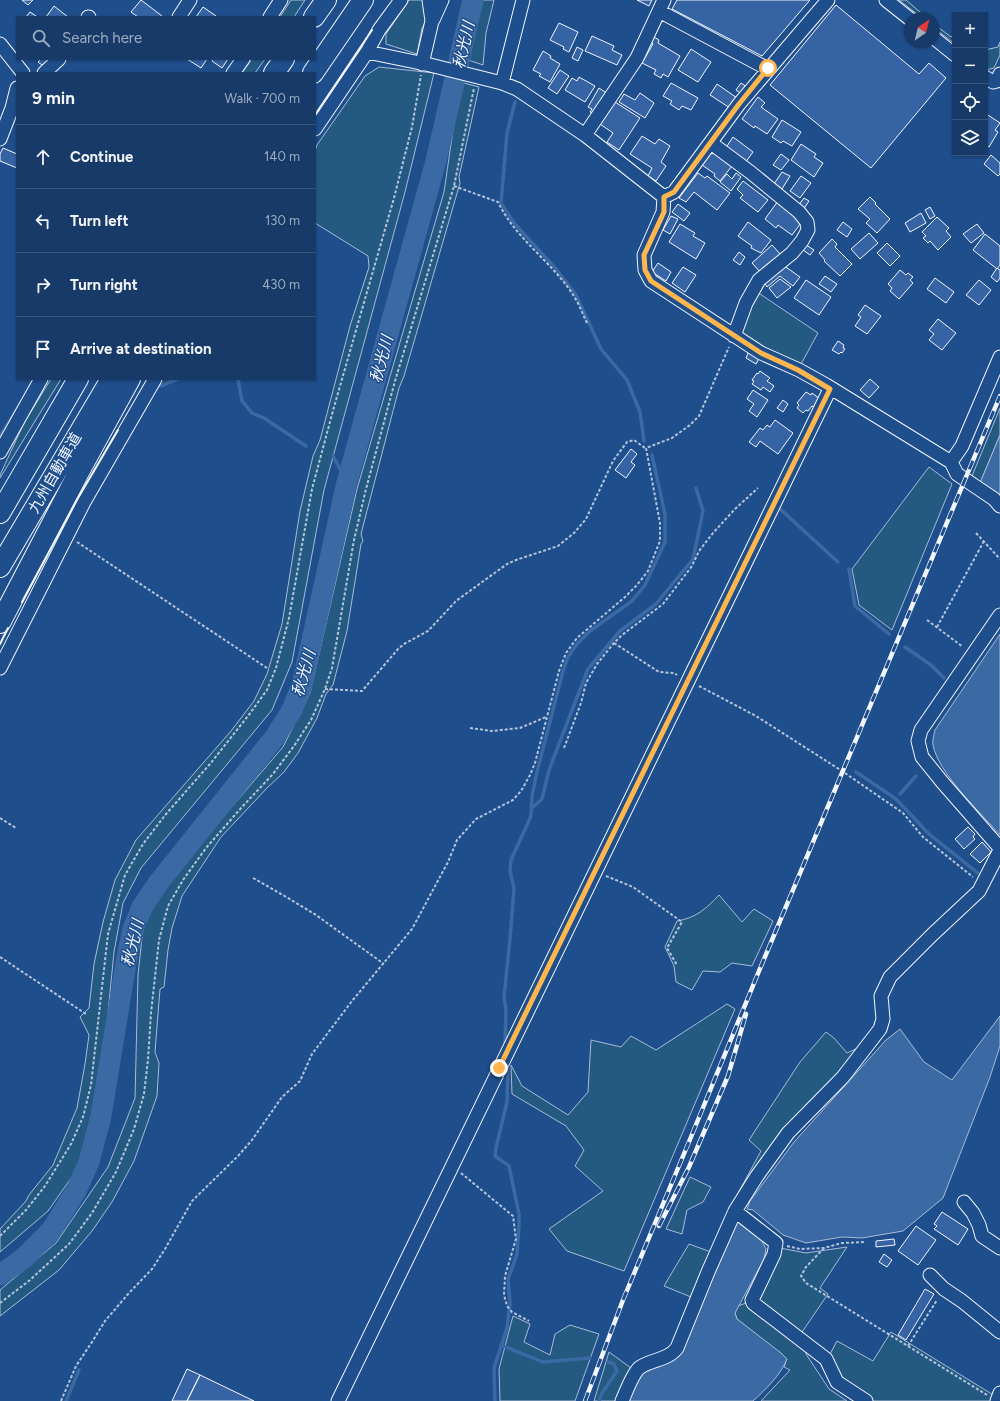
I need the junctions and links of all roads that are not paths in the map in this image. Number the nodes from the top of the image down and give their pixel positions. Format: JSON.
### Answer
{"nodes":[{"id":1,"x":190,"y":0,"type":"edge"},
{"id":2,"x":281,"y":0,"type":"edge"},
{"id":3,"x":326,"y":0,"type":"edge"},
{"id":4,"x":363,"y":0,"type":"edge"},
{"id":5,"x":401,"y":0,"type":"edge"},
{"id":6,"x":430,"y":0,"type":"edge"},
{"id":7,"x":442,"y":0,"type":"edge"},
{"id":8,"x":523,"y":0,"type":"edge"},
{"id":9,"x":828,"y":0,"type":"edge"},
{"id":10,"x":886,"y":0,"type":"edge"},
{"id":11,"x":661,"y":6,"type":"edge"},
{"id":12,"x":904,"y":14,"type":"edge"},
{"id":13,"x":180,"y":16,"type":"edge"},
{"id":14,"x":271,"y":16,"type":"edge"},
{"id":15,"x":315,"y":16,"type":"edge"},
{"id":16,"x":432,"y":21,"type":"junction"},
{"id":17,"x":940,"y":43,"type":"edge"},
{"id":18,"x":0,"y":44,"type":"edge"},
{"id":19,"x":367,"y":52,"type":"junction"},
{"id":20,"x":952,"y":53,"type":"edge"},
{"id":21,"x":58,"y":60,"type":"edge"},
{"id":22,"x":241,"y":60,"type":"edge"},
{"id":23,"x":283,"y":60,"type":"edge"},
{"id":24,"x":426,"y":64,"type":"junction"},
{"id":25,"x":768,"y":68,"type":"junction"},
{"id":26,"x":22,"y":72,"type":"edge"},
{"id":27,"x":45,"y":72,"type":"edge"},
{"id":28,"x":234,"y":72,"type":"edge"},
{"id":29,"x":275,"y":72,"type":"edge"},
{"id":30,"x":314,"y":72,"type":"edge"},
{"id":31,"x":1000,"y":74,"type":"edge"},
{"id":32,"x":988,"y":79,"type":"edge"},
{"id":33,"x":502,"y":83,"type":"junction"},
{"id":34,"x":16,"y":95,"type":"edge"},
{"id":35,"x":14,"y":110,"type":"edge"},
{"id":36,"x":316,"y":128,"type":"edge"},
{"id":37,"x":585,"y":135,"type":"junction"},
{"id":38,"x":0,"y":139,"type":"edge"},
{"id":39,"x":711,"y":143,"type":"junction"},
{"id":40,"x":664,"y":197,"type":"junction"},
{"id":41,"x":734,"y":336,"type":"junction"},
{"id":42,"x":1000,"y":357,"type":"edge"},
{"id":43,"x":40,"y":380,"type":"edge"},
{"id":44,"x":77,"y":380,"type":"edge"},
{"id":45,"x":110,"y":380,"type":"edge"},
{"id":46,"x":129,"y":380,"type":"edge"},
{"id":47,"x":154,"y":380,"type":"edge"},
{"id":48,"x":830,"y":389,"type":"junction"},
{"id":49,"x":0,"y":452,"type":"edge"},
{"id":50,"x":951,"y":462,"type":"junction"},
{"id":51,"x":1000,"y":506,"type":"edge"},
{"id":52,"x":0,"y":513,"type":"edge"},
{"id":53,"x":0,"y":567,"type":"edge"},
{"id":54,"x":1000,"y":615,"type":"edge"},
{"id":55,"x":0,"y":624,"type":"edge"},
{"id":56,"x":0,"y":668,"type":"edge"},
{"id":57,"x":1000,"y":849,"type":"edge"},
{"id":58,"x":964,"y":1202,"type":"dead end"},
{"id":59,"x":735,"y":1211,"type":"junction"},
{"id":60,"x":1000,"y":1248,"type":"edge"},
{"id":61,"x":930,"y":1275,"type":"dead end"},
{"id":62,"x":1000,"y":1332,"type":"edge"},
{"id":63,"x":338,"y":1401,"type":"edge"},
{"id":64,"x":622,"y":1401,"type":"edge"},
{"id":65,"x":866,"y":1401,"type":"edge"}],
"edges":[{"from":1,"to":13,"type":"street"},
{"from":2,"to":14,"type":"street"},
{"from":3,"to":15,"type":"highway"},
{"from":4,"to":30,"type":"highway"},
{"from":5,"to":19,"type":"street"},
{"from":6,"to":16,"type":"street"},
{"from":7,"to":16,"type":"street"},
{"from":8,"to":33,"type":"street"},
{"from":9,"to":25,"type":"street"},
{"from":10,"to":12,"type":"street"},
{"from":11,"to":25,"type":"street"},
{"from":11,"to":37,"type":"street"},
{"from":16,"to":24,"type":"street"},
{"from":17,"to":20,"type":"street"},
{"from":18,"to":26,"type":"street"},
{"from":19,"to":24,"type":"street"},
{"from":19,"to":36,"type":"street"},
{"from":21,"to":27,"type":"street"},
{"from":22,"to":28,"type":"street"},
{"from":23,"to":29,"type":"highway"},
{"from":24,"to":33,"type":"street"},
{"from":25,"to":39,"type":"street"},
{"from":31,"to":32,"type":"street"},
{"from":33,"to":37,"type":"street"},
{"from":34,"to":35,"type":"street"},
{"from":35,"to":38,"type":"street"},
{"from":37,"to":40,"type":"street"},
{"from":39,"to":40,"type":"street"},
{"from":39,"to":41,"type":"street"},
{"from":40,"to":41,"type":"street"},
{"from":41,"to":48,"type":"street"},
{"from":42,"to":50,"type":"street"},
{"from":43,"to":49,"type":"street"},
{"from":44,"to":52,"type":"highway","name":"九州自動車道"},
{"from":45,"to":53,"type":"highway","name":"九州自動車道"},
{"from":46,"to":55,"type":"highway"},
{"from":47,"to":56,"type":"street"},
{"from":48,"to":50,"type":"street"},
{"from":48,"to":63,"type":"street"},
{"from":50,"to":51,"type":"street"},
{"from":54,"to":57,"type":"street"},
{"from":57,"to":59,"type":"street"},
{"from":58,"to":60,"type":"street"},
{"from":59,"to":64,"type":"street"},
{"from":59,"to":65,"type":"street"},
{"from":61,"to":62,"type":"street"}]}
